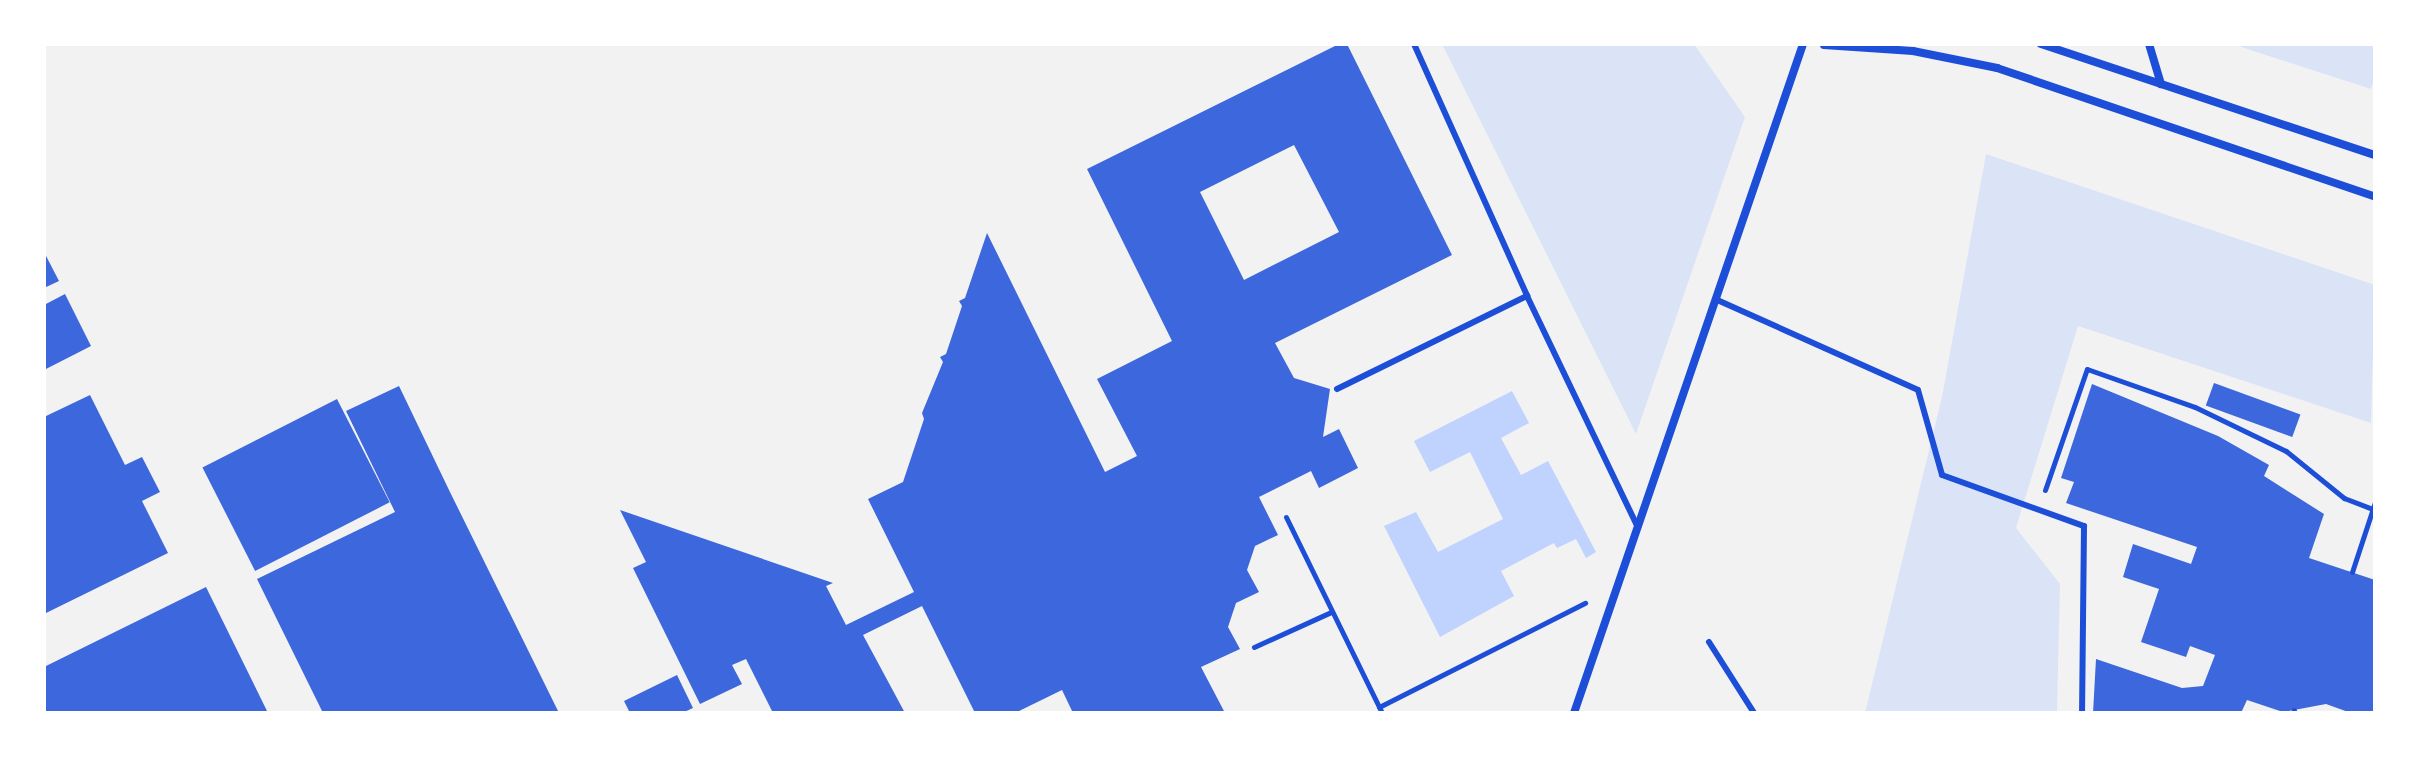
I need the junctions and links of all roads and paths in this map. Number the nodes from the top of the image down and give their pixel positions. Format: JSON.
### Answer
{"nodes":[{"id":1,"x":1414,"y":44,"type":"edge"},
{"id":2,"x":1805,"y":44,"type":"edge"},
{"id":3,"x":2041,"y":44,"type":"edge"},
{"id":4,"x":2149,"y":44,"type":"edge"},
{"id":5,"x":1827,"y":45,"type":"edge"},
{"id":6,"x":2161,"y":84,"type":"junction"},
{"id":7,"x":2375,"y":155,"type":"edge"},
{"id":8,"x":2375,"y":197,"type":"edge"},
{"id":9,"x":1527,"y":296,"type":"junction"},
{"id":10,"x":1715,"y":299,"type":"junction"},
{"id":11,"x":1337,"y":389,"type":"dead end"},
{"id":12,"x":2374,"y":506,"type":"edge"},
{"id":13,"x":2038,"y":510,"type":"junction"},
{"id":14,"x":1286,"y":517,"type":"dead end"},
{"id":15,"x":2372,"y":520,"type":"edge"},
{"id":16,"x":1638,"y":528,"type":"junction"},
{"id":17,"x":2352,"y":572,"type":"dead end"},
{"id":18,"x":1586,"y":603,"type":"dead end"},
{"id":19,"x":1331,"y":612,"type":"junction"},
{"id":20,"x":1709,"y":642,"type":"dead end"},
{"id":21,"x":1254,"y":647,"type":"dead end"},
{"id":22,"x":1381,"y":710,"type":"edge"},
{"id":23,"x":1574,"y":713,"type":"edge"},
{"id":24,"x":1754,"y":713,"type":"edge"},
{"id":25,"x":2082,"y":713,"type":"edge"}],
"edges":[{"from":1,"to":9,"type":"lane"},
{"from":2,"to":5,"type":"street"},
{"from":2,"to":10,"type":"street"},
{"from":3,"to":6,"type":"street"},
{"from":4,"to":6,"type":"street"},
{"from":5,"to":8,"type":"street"},
{"from":6,"to":7,"type":"street"},
{"from":9,"to":11,"type":"lane"},
{"from":9,"to":16,"type":"lane"},
{"from":10,"to":13,"type":"lane"},
{"from":10,"to":16,"type":"street"},
{"from":12,"to":13,"type":"path"},
{"from":12,"to":15,"type":"path"},
{"from":13,"to":25,"type":"lane"},
{"from":14,"to":19,"type":"path"},
{"from":15,"to":17,"type":"path"},
{"from":16,"to":23,"type":"street"},
{"from":18,"to":22,"type":"path"},
{"from":19,"to":21,"type":"path"},
{"from":19,"to":22,"type":"path"},
{"from":20,"to":24,"type":"lane"}]}
